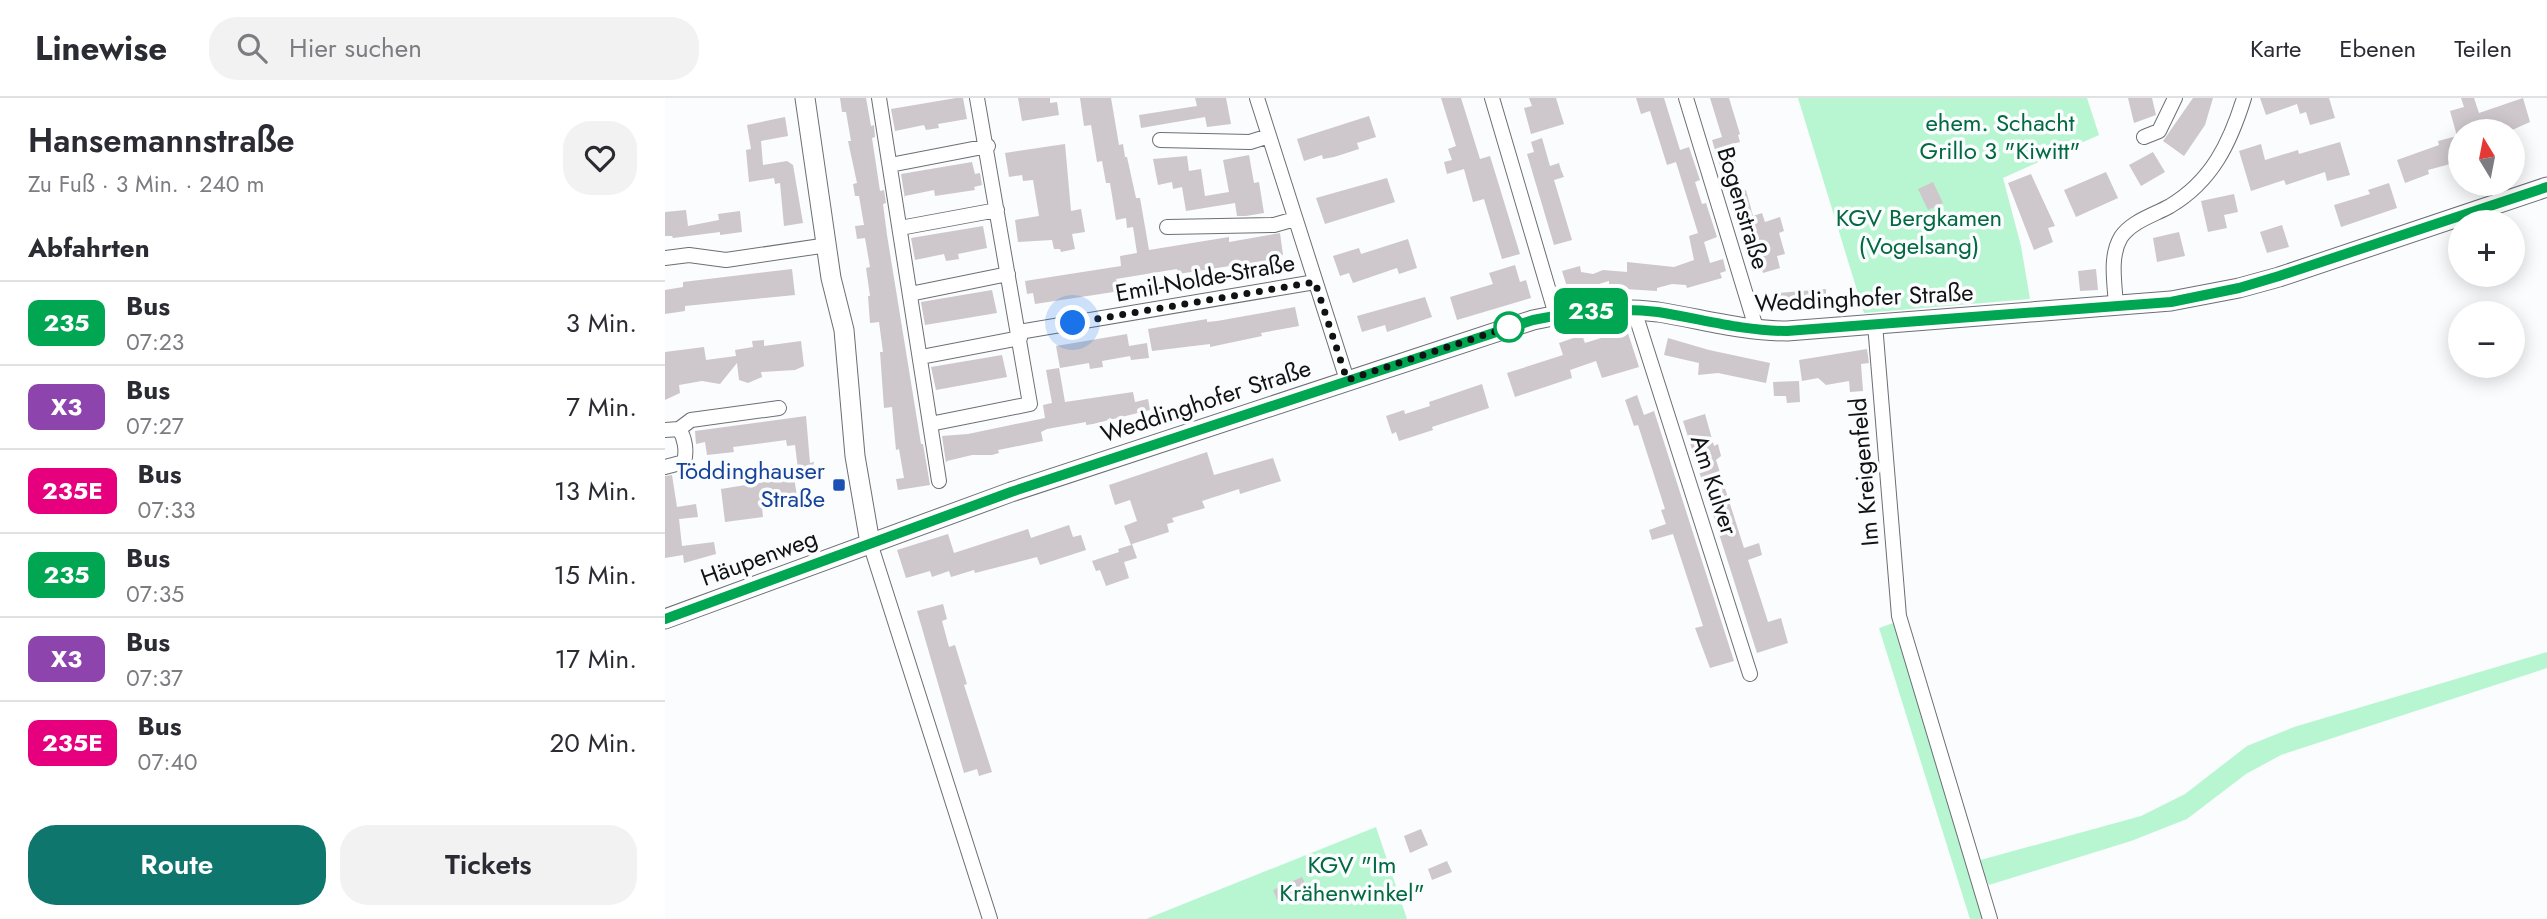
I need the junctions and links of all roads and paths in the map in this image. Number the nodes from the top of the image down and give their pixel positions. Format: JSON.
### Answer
{"nodes":[{"id":1,"x":804,"y":98,"type":"edge"},
{"id":2,"x":879,"y":98,"type":"edge"},
{"id":3,"x":977,"y":98,"type":"edge"},
{"id":4,"x":1257,"y":98,"type":"edge"},
{"id":5,"x":1492,"y":98,"type":"edge"},
{"id":6,"x":1686,"y":98,"type":"edge"},
{"id":7,"x":2175,"y":98,"type":"edge"},
{"id":8,"x":2244,"y":98,"type":"edge"},
{"id":9,"x":1269,"y":136,"type":"junction"},
{"id":10,"x":2144,"y":137,"type":"dead end"},
{"id":11,"x":1160,"y":140,"type":"dead end"},
{"id":12,"x":988,"y":146,"type":"junction"},
{"id":13,"x":890,"y":165,"type":"junction"},
{"id":14,"x":2547,"y":187,"type":"edge"},
{"id":15,"x":997,"y":210,"type":"junction"},
{"id":16,"x":1295,"y":219,"type":"junction"},
{"id":17,"x":1167,"y":227,"type":"dead end"},
{"id":18,"x":900,"y":228,"type":"junction"},
{"id":19,"x":828,"y":246,"type":"junction"},
{"id":20,"x":665,"y":258,"type":"edge"},
{"id":21,"x":1008,"y":274,"type":"junction"},
{"id":22,"x":1315,"y":282,"type":"junction"},
{"id":23,"x":910,"y":294,"type":"junction"},
{"id":24,"x":2116,"y":306,"type":"junction"},
{"id":25,"x":1635,"y":310,"type":"junction"},
{"id":26,"x":1556,"y":315,"type":"junction"},
{"id":27,"x":1875,"y":324,"type":"junction"},
{"id":28,"x":1757,"y":331,"type":"junction"},
{"id":29,"x":1020,"y":335,"type":"junction"},
{"id":30,"x":921,"y":357,"type":"junction"},
{"id":31,"x":1347,"y":380,"type":"junction"},
{"id":32,"x":779,"y":408,"type":"dead end"},
{"id":33,"x":930,"y":424,"type":"junction"},
{"id":34,"x":672,"y":429,"type":"edge"},
{"id":35,"x":665,"y":467,"type":"edge"},
{"id":36,"x":939,"y":481,"type":"dead end"},
{"id":37,"x":870,"y":543,"type":"junction"},
{"id":38,"x":665,"y":619,"type":"edge"},
{"id":39,"x":1750,"y":674,"type":"dead end"},
{"id":40,"x":990,"y":919,"type":"edge"},
{"id":41,"x":1990,"y":919,"type":"edge"}],
"edges":[{"from":1,"to":19,"type":"street"},
{"from":2,"to":13,"type":"street"},
{"from":3,"to":12,"type":"street"},
{"from":4,"to":9,"type":"street"},
{"from":5,"to":26,"type":"street"},
{"from":6,"to":28,"type":"street","name":"Bogenstraße"},
{"from":7,"to":10,"type":"street"},
{"from":8,"to":24,"type":"street"},
{"from":9,"to":11,"type":"street"},
{"from":9,"to":16,"type":"street"},
{"from":12,"to":13,"type":"street"},
{"from":12,"to":15,"type":"street"},
{"from":13,"to":18,"type":"street"},
{"from":14,"to":24,"type":"street","name":"Weddinghofer Straße"},
{"from":15,"to":18,"type":"street"},
{"from":15,"to":21,"type":"street"},
{"from":16,"to":17,"type":"street"},
{"from":16,"to":22,"type":"street"},
{"from":18,"to":23,"type":"street"},
{"from":19,"to":20,"type":"street"},
{"from":19,"to":37,"type":"street"},
{"from":21,"to":23,"type":"street"},
{"from":21,"to":29,"type":"street"},
{"from":22,"to":29,"type":"street","name":"Emil-Nolde-Straße"},
{"from":22,"to":31,"type":"street"},
{"from":23,"to":30,"type":"street"},
{"from":24,"to":27,"type":"street","name":"Weddinghofer Straße"},
{"from":25,"to":26,"type":"street","name":"Weddinghofer Straße"},
{"from":25,"to":28,"type":"street","name":"Weddinghofer Straße"},
{"from":25,"to":39,"type":"street","name":"Am Kulver"},
{"from":26,"to":31,"type":"street","name":"Weddinghofer Straße"},
{"from":27,"to":28,"type":"street","name":"Weddinghofer Straße"},
{"from":27,"to":41,"type":"street","name":"Im Kreigenfeld"},
{"from":29,"to":30,"type":"street","name":"Emil-Nolde-Straße"},
{"from":29,"to":33,"type":"street"},
{"from":30,"to":33,"type":"street"},
{"from":31,"to":37,"type":"street","name":"Weddinghofer Straße"},
{"from":32,"to":34,"type":"street"},
{"from":33,"to":36,"type":"street"},
{"from":34,"to":35,"type":"street"},
{"from":37,"to":38,"type":"street","name":"Häupenweg"},
{"from":37,"to":40,"type":"street"}]}
